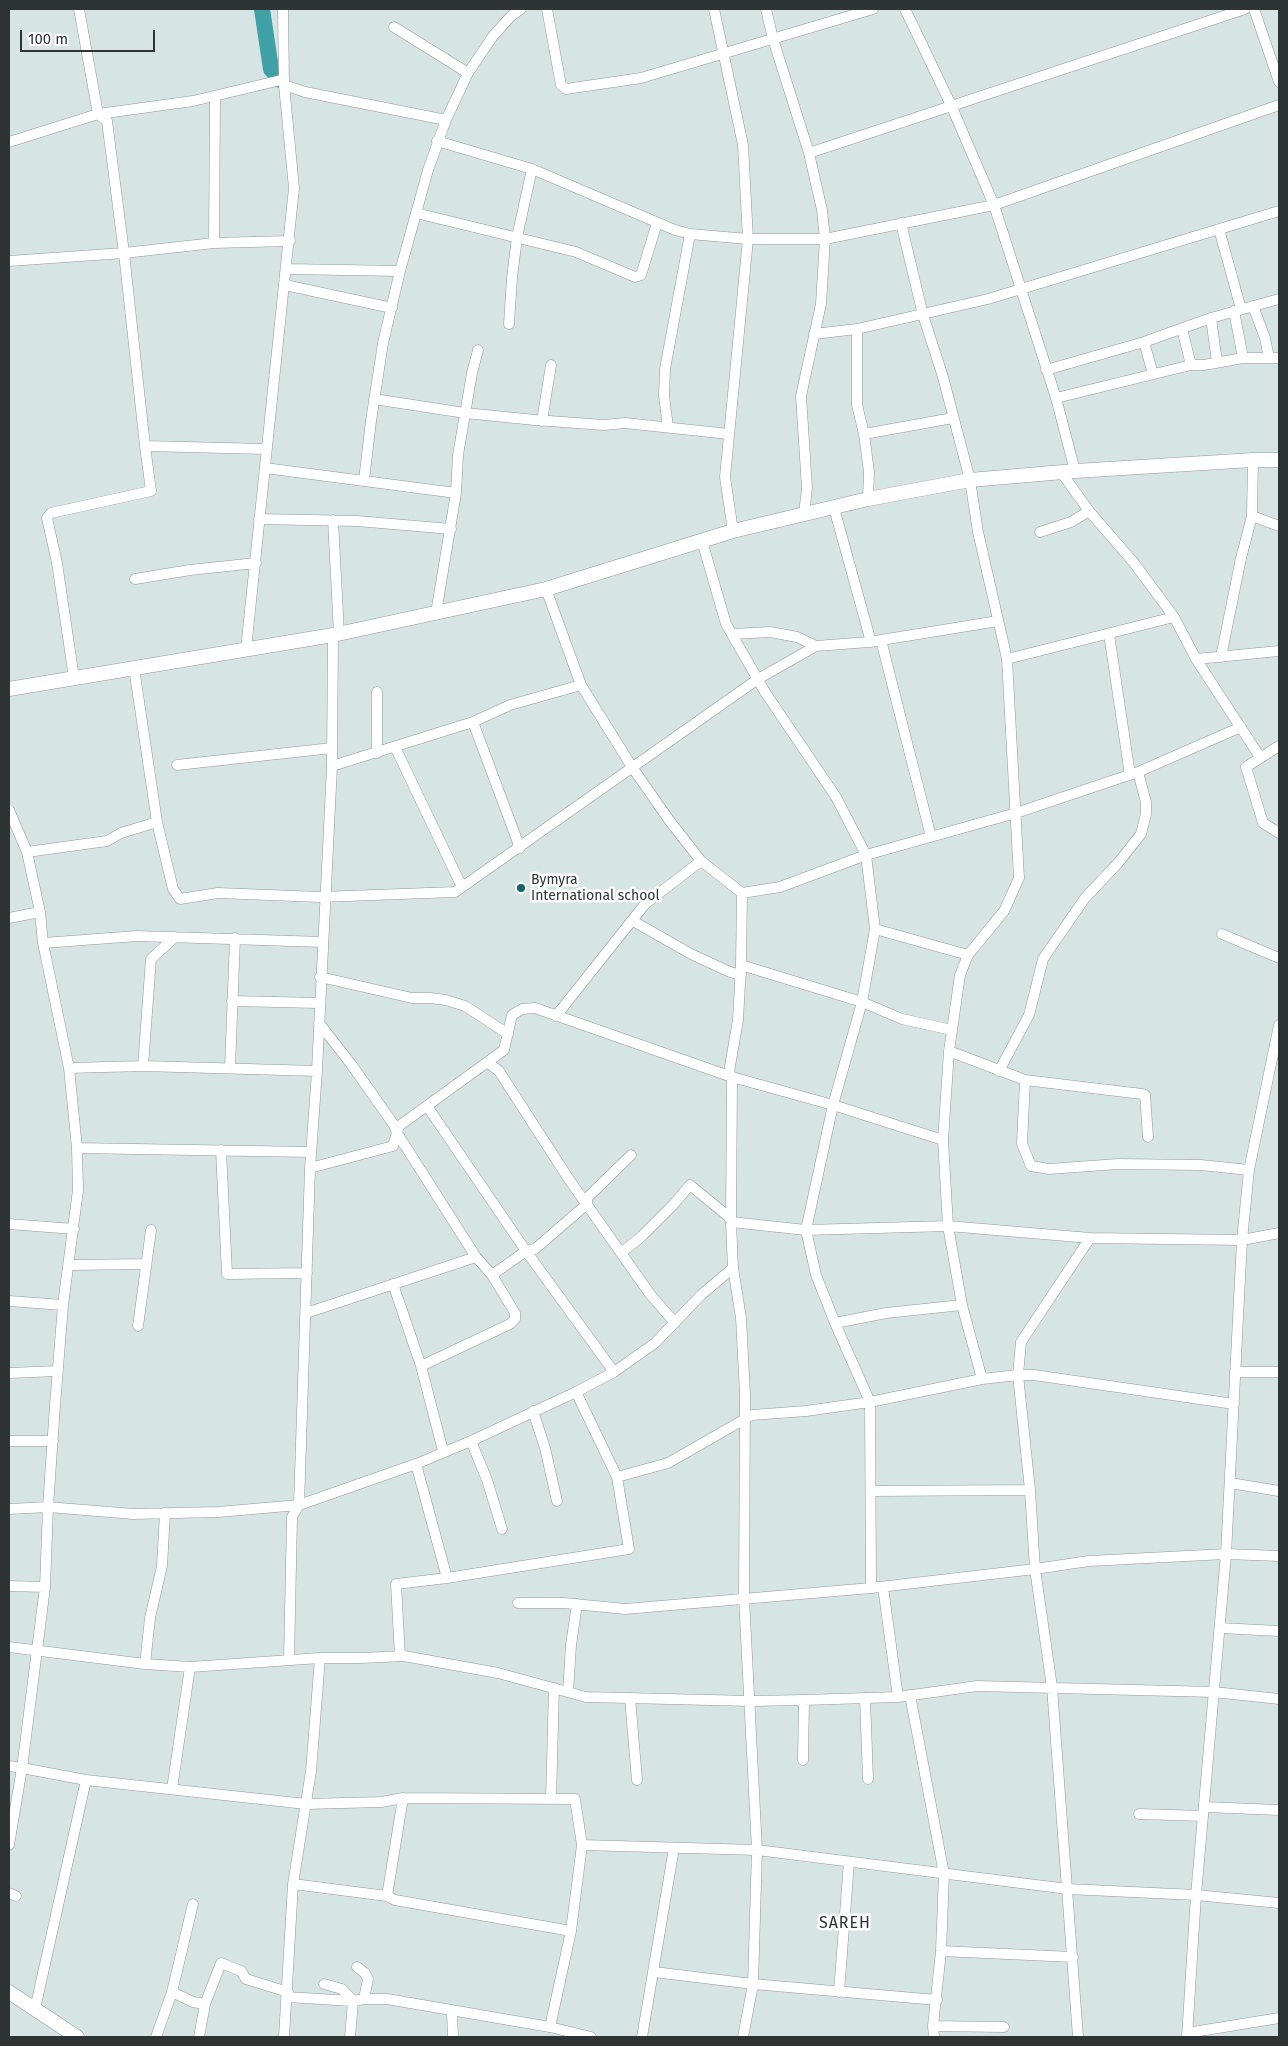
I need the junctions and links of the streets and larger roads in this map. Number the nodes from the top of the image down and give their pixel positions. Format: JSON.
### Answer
{"nodes":[{"id":1,"x":79,"y":9,"type":"edge"},
{"id":2,"x":282,"y":9,"type":"edge"},
{"id":3,"x":521,"y":9,"type":"edge"},
{"id":4,"x":546,"y":9,"type":"edge"},
{"id":5,"x":714,"y":9,"type":"edge"},
{"id":6,"x":766,"y":9,"type":"edge"},
{"id":7,"x":873,"y":9,"type":"edge"},
{"id":8,"x":905,"y":9,"type":"edge"},
{"id":9,"x":1245,"y":9,"type":"edge"},
{"id":10,"x":1254,"y":9,"type":"edge"},
{"id":11,"x":394,"y":27,"type":"dead end"},
{"id":12,"x":773,"y":38,"type":"junction"},
{"id":13,"x":723,"y":54,"type":"junction"},
{"id":14,"x":468,"y":73,"type":"junction"},
{"id":15,"x":1279,"y":82,"type":"edge"},
{"id":16,"x":284,"y":85,"type":"junction"},
{"id":17,"x":215,"y":97,"type":"junction"},
{"id":18,"x":951,"y":105,"type":"junction"},
{"id":19,"x":1279,"y":105,"type":"edge"},
{"id":20,"x":98,"y":114,"type":"junction"},
{"id":21,"x":446,"y":120,"type":"junction"},
{"id":22,"x":9,"y":142,"type":"edge"},
{"id":23,"x":437,"y":142,"type":"junction"},
{"id":24,"x":809,"y":154,"type":"junction"},
{"id":25,"x":532,"y":169,"type":"junction"},
{"id":26,"x":994,"y":205,"type":"junction"},
{"id":27,"x":1279,"y":211,"type":"edge"},
{"id":28,"x":416,"y":213,"type":"junction"},
{"id":29,"x":657,"y":223,"type":"junction"},
{"id":30,"x":901,"y":224,"type":"junction"},
{"id":31,"x":1218,"y":230,"type":"junction"},
{"id":32,"x":690,"y":234,"type":"junction"},
{"id":33,"x":517,"y":237,"type":"junction"},
{"id":34,"x":748,"y":239,"type":"junction"},
{"id":35,"x":825,"y":239,"type":"junction"},
{"id":36,"x":290,"y":242,"type":"junction"},
{"id":37,"x":214,"y":243,"type":"junction"},
{"id":38,"x":124,"y":253,"type":"junction"},
{"id":39,"x":9,"y":261,"type":"edge"},
{"id":40,"x":287,"y":269,"type":"junction"},
{"id":41,"x":400,"y":271,"type":"junction"},
{"id":42,"x":285,"y":285,"type":"junction"},
{"id":43,"x":1021,"y":290,"type":"junction"},
{"id":44,"x":1279,"y":299,"type":"edge"},
{"id":45,"x":1253,"y":306,"type":"junction"},
{"id":46,"x":392,"y":308,"type":"junction"},
{"id":47,"x":1238,"y":310,"type":"junction"},
{"id":48,"x":923,"y":315,"type":"junction"},
{"id":49,"x":1211,"y":318,"type":"junction"},
{"id":50,"x":509,"y":324,"type":"dead end"},
{"id":51,"x":857,"y":329,"type":"junction"},
{"id":52,"x":1182,"y":329,"type":"junction"},
{"id":53,"x":814,"y":334,"type":"junction"},
{"id":54,"x":1144,"y":342,"type":"junction"},
{"id":55,"x":478,"y":350,"type":"dead end"},
{"id":56,"x":1243,"y":358,"type":"junction"},
{"id":57,"x":1274,"y":358,"type":"edge"},
{"id":58,"x":1217,"y":362,"type":"junction"},
{"id":59,"x":1191,"y":364,"type":"junction"},
{"id":60,"x":551,"y":365,"type":"dead end"},
{"id":61,"x":1046,"y":370,"type":"junction"},
{"id":62,"x":1153,"y":374,"type":"junction"},
{"id":63,"x":1056,"y":398,"type":"junction"},
{"id":64,"x":374,"y":400,"type":"junction"},
{"id":65,"x":465,"y":413,"type":"junction"},
{"id":66,"x":953,"y":418,"type":"junction"},
{"id":67,"x":542,"y":421,"type":"junction"},
{"id":68,"x":668,"y":427,"type":"junction"},
{"id":69,"x":729,"y":434,"type":"junction"},
{"id":70,"x":864,"y":434,"type":"junction"},
{"id":71,"x":145,"y":446,"type":"junction"},
{"id":72,"x":266,"y":449,"type":"junction"},
{"id":73,"x":1253,"y":460,"type":"junction"},
{"id":74,"x":1279,"y":460,"type":"edge"},
{"id":75,"x":265,"y":468,"type":"junction"},
{"id":76,"x":1068,"y":472,"type":"junction"},
{"id":77,"x":364,"y":480,"type":"junction"},
{"id":78,"x":970,"y":480,"type":"junction"},
{"id":79,"x":456,"y":493,"type":"junction"},
{"id":80,"x":868,"y":499,"type":"junction"},
{"id":81,"x":834,"y":508,"type":"junction"},
{"id":82,"x":1089,"y":511,"type":"junction"},
{"id":83,"x":804,"y":514,"type":"junction"},
{"id":84,"x":1252,"y":516,"type":"junction"},
{"id":85,"x":259,"y":519,"type":"junction"},
{"id":86,"x":333,"y":520,"type":"junction"},
{"id":87,"x":1279,"y":526,"type":"edge"},
{"id":88,"x":451,"y":528,"type":"junction"},
{"id":89,"x":733,"y":531,"type":"junction"},
{"id":90,"x":1040,"y":532,"type":"dead end"},
{"id":91,"x":702,"y":540,"type":"junction"},
{"id":92,"x":256,"y":563,"type":"junction"},
{"id":93,"x":136,"y":579,"type":"dead end"},
{"id":94,"x":546,"y":589,"type":"junction"},
{"id":95,"x":436,"y":613,"type":"junction"},
{"id":96,"x":1174,"y":617,"type":"junction"},
{"id":97,"x":998,"y":621,"type":"junction"},
{"id":98,"x":336,"y":634,"type":"junction"},
{"id":99,"x":732,"y":634,"type":"junction"},
{"id":100,"x":1109,"y":634,"type":"junction"},
{"id":101,"x":876,"y":641,"type":"junction"},
{"id":102,"x":816,"y":646,"type":"junction"},
{"id":103,"x":246,"y":649,"type":"junction"},
{"id":104,"x":1279,"y":651,"type":"edge"},
{"id":105,"x":1221,"y":656,"type":"junction"},
{"id":106,"x":1007,"y":659,"type":"junction"},
{"id":107,"x":1196,"y":659,"type":"junction"},
{"id":108,"x":134,"y":668,"type":"junction"},
{"id":109,"x":74,"y":678,"type":"junction"},
{"id":110,"x":758,"y":679,"type":"junction"},
{"id":111,"x":581,"y":685,"type":"junction"},
{"id":112,"x":9,"y":689,"type":"edge"},
{"id":113,"x":378,"y":692,"type":"dead end"},
{"id":114,"x":473,"y":722,"type":"junction"},
{"id":115,"x":1241,"y":727,"type":"junction"},
{"id":116,"x":1279,"y":746,"type":"edge"},
{"id":117,"x":395,"y":747,"type":"junction"},
{"id":118,"x":332,"y":748,"type":"junction"},
{"id":119,"x":377,"y":753,"type":"junction"},
{"id":120,"x":1260,"y":757,"type":"junction"},
{"id":121,"x":178,"y":765,"type":"dead end"},
{"id":122,"x":332,"y":766,"type":"junction"},
{"id":123,"x":632,"y":767,"type":"junction"},
{"id":124,"x":1134,"y":774,"type":"junction"},
{"id":125,"x":9,"y":810,"type":"edge"},
{"id":126,"x":1016,"y":814,"type":"junction"},
{"id":127,"x":157,"y":822,"type":"junction"},
{"id":128,"x":1279,"y":833,"type":"edge"},
{"id":129,"x":931,"y":837,"type":"junction"},
{"id":130,"x":520,"y":848,"type":"junction"},
{"id":131,"x":27,"y":852,"type":"junction"},
{"id":132,"x":866,"y":855,"type":"junction"},
{"id":133,"x":701,"y":860,"type":"junction"},
{"id":134,"x":462,"y":887,"type":"junction"},
{"id":135,"x":742,"y":893,"type":"junction"},
{"id":136,"x":324,"y":897,"type":"junction"},
{"id":137,"x":40,"y":912,"type":"junction"},
{"id":138,"x":9,"y":918,"type":"edge"},
{"id":139,"x":633,"y":921,"type":"junction"},
{"id":140,"x":875,"y":929,"type":"junction"},
{"id":141,"x":1222,"y":934,"type":"dead end"},
{"id":142,"x":174,"y":937,"type":"junction"},
{"id":143,"x":235,"y":938,"type":"junction"},
{"id":144,"x":323,"y":942,"type":"junction"},
{"id":145,"x":43,"y":943,"type":"junction"},
{"id":146,"x":968,"y":955,"type":"junction"},
{"id":147,"x":1279,"y":958,"type":"edge"},
{"id":148,"x":741,"y":970,"type":"junction"},
{"id":149,"x":320,"y":977,"type":"junction"},
{"id":150,"x":232,"y":1001,"type":"junction"},
{"id":151,"x":862,"y":1002,"type":"junction"},
{"id":152,"x":319,"y":1003,"type":"junction"},
{"id":153,"x":556,"y":1016,"type":"junction"},
{"id":154,"x":319,"y":1023,"type":"junction"},
{"id":155,"x":1279,"y":1027,"type":"edge"},
{"id":156,"x":952,"y":1030,"type":"junction"},
{"id":157,"x":508,"y":1034,"type":"junction"},
{"id":158,"x":948,"y":1051,"type":"junction"},
{"id":159,"x":488,"y":1062,"type":"junction"},
{"id":160,"x":143,"y":1066,"type":"junction"},
{"id":161,"x":69,"y":1068,"type":"junction"},
{"id":162,"x":230,"y":1068,"type":"junction"},
{"id":163,"x":316,"y":1071,"type":"junction"},
{"id":164,"x":999,"y":1071,"type":"junction"},
{"id":165,"x":732,"y":1077,"type":"junction"},
{"id":166,"x":1025,"y":1080,"type":"junction"},
{"id":167,"x":834,"y":1105,"type":"junction"},
{"id":168,"x":427,"y":1106,"type":"junction"},
{"id":169,"x":397,"y":1133,"type":"junction"},
{"id":170,"x":1148,"y":1137,"type":"dead end"},
{"id":171,"x":943,"y":1140,"type":"junction"},
{"id":172,"x":77,"y":1148,"type":"junction"},
{"id":173,"x":221,"y":1150,"type":"junction"},
{"id":174,"x":310,"y":1152,"type":"junction"},
{"id":175,"x":631,"y":1155,"type":"dead end"},
{"id":176,"x":310,"y":1168,"type":"junction"},
{"id":177,"x":1249,"y":1170,"type":"junction"},
{"id":178,"x":586,"y":1204,"type":"junction"},
{"id":179,"x":731,"y":1222,"type":"junction"},
{"id":180,"x":9,"y":1224,"type":"edge"},
{"id":181,"x":948,"y":1226,"type":"junction"},
{"id":182,"x":74,"y":1229,"type":"junction"},
{"id":183,"x":151,"y":1230,"type":"dead end"},
{"id":184,"x":806,"y":1230,"type":"junction"},
{"id":185,"x":1279,"y":1233,"type":"edge"},
{"id":186,"x":1090,"y":1238,"type":"junction"},
{"id":187,"x":1242,"y":1240,"type":"junction"},
{"id":188,"x":526,"y":1251,"type":"junction"},
{"id":189,"x":621,"y":1253,"type":"junction"},
{"id":190,"x":476,"y":1257,"type":"junction"},
{"id":191,"x":146,"y":1264,"type":"junction"},
{"id":192,"x":69,"y":1265,"type":"junction"},
{"id":193,"x":733,"y":1268,"type":"junction"},
{"id":194,"x":307,"y":1273,"type":"junction"},
{"id":195,"x":492,"y":1275,"type":"junction"},
{"id":196,"x":393,"y":1284,"type":"junction"},
{"id":197,"x":9,"y":1301,"type":"edge"},
{"id":198,"x":63,"y":1305,"type":"junction"},
{"id":199,"x":962,"y":1305,"type":"junction"},
{"id":200,"x":306,"y":1313,"type":"junction"},
{"id":201,"x":675,"y":1323,"type":"junction"},
{"id":202,"x":835,"y":1323,"type":"junction"},
{"id":203,"x":138,"y":1326,"type":"dead end"},
{"id":204,"x":421,"y":1366,"type":"junction"},
{"id":205,"x":58,"y":1371,"type":"junction"},
{"id":206,"x":614,"y":1372,"type":"junction"},
{"id":207,"x":1235,"y":1372,"type":"junction"},
{"id":208,"x":1279,"y":1372,"type":"edge"},
{"id":209,"x":9,"y":1373,"type":"edge"},
{"id":210,"x":1018,"y":1374,"type":"junction"},
{"id":211,"x":982,"y":1379,"type":"junction"},
{"id":212,"x":576,"y":1392,"type":"junction"},
{"id":213,"x":870,"y":1402,"type":"junction"},
{"id":214,"x":1234,"y":1404,"type":"junction"},
{"id":215,"x":533,"y":1411,"type":"junction"},
{"id":216,"x":744,"y":1420,"type":"junction"},
{"id":217,"x":9,"y":1441,"type":"edge"},
{"id":218,"x":53,"y":1441,"type":"junction"},
{"id":219,"x":471,"y":1441,"type":"junction"},
{"id":220,"x":443,"y":1451,"type":"junction"},
{"id":221,"x":416,"y":1464,"type":"junction"},
{"id":222,"x":617,"y":1477,"type":"junction"},
{"id":223,"x":1230,"y":1484,"type":"junction"},
{"id":224,"x":1030,"y":1490,"type":"junction"},
{"id":225,"x":871,"y":1491,"type":"junction"},
{"id":226,"x":1279,"y":1491,"type":"edge"},
{"id":227,"x":557,"y":1501,"type":"dead end"},
{"id":228,"x":299,"y":1505,"type":"junction"},
{"id":229,"x":48,"y":1507,"type":"junction"},
{"id":230,"x":9,"y":1509,"type":"edge"},
{"id":231,"x":165,"y":1514,"type":"junction"},
{"id":232,"x":502,"y":1529,"type":"dead end"},
{"id":233,"x":1226,"y":1554,"type":"junction"},
{"id":234,"x":1279,"y":1556,"type":"edge"},
{"id":235,"x":1035,"y":1569,"type":"junction"},
{"id":236,"x":447,"y":1578,"type":"junction"},
{"id":237,"x":9,"y":1586,"type":"edge"},
{"id":238,"x":45,"y":1587,"type":"junction"},
{"id":239,"x":883,"y":1587,"type":"junction"},
{"id":240,"x":871,"y":1588,"type":"junction"},
{"id":241,"x":744,"y":1598,"type":"junction"},
{"id":242,"x":518,"y":1603,"type":"dead end"},
{"id":243,"x":578,"y":1604,"type":"junction"},
{"id":244,"x":1220,"y":1628,"type":"junction"},
{"id":245,"x":1279,"y":1631,"type":"edge"},
{"id":246,"x":9,"y":1647,"type":"edge"},
{"id":247,"x":37,"y":1651,"type":"junction"},
{"id":248,"x":400,"y":1656,"type":"junction"},
{"id":249,"x":320,"y":1658,"type":"junction"},
{"id":250,"x":289,"y":1660,"type":"junction"},
{"id":251,"x":145,"y":1664,"type":"junction"},
{"id":252,"x":190,"y":1667,"type":"junction"},
{"id":253,"x":1052,"y":1687,"type":"junction"},
{"id":254,"x":554,"y":1688,"type":"junction"},
{"id":255,"x":568,"y":1692,"type":"junction"},
{"id":256,"x":1214,"y":1692,"type":"junction"},
{"id":257,"x":910,"y":1695,"type":"junction"},
{"id":258,"x":898,"y":1697,"type":"junction"},
{"id":259,"x":630,"y":1698,"type":"junction"},
{"id":260,"x":866,"y":1698,"type":"junction"},
{"id":261,"x":1279,"y":1699,"type":"edge"},
{"id":262,"x":804,"y":1700,"type":"junction"},
{"id":263,"x":751,"y":1701,"type":"junction"},
{"id":264,"x":803,"y":1760,"type":"dead end"},
{"id":265,"x":9,"y":1766,"type":"edge"},
{"id":266,"x":22,"y":1768,"type":"junction"},
{"id":267,"x":868,"y":1779,"type":"dead end"},
{"id":268,"x":86,"y":1780,"type":"junction"},
{"id":269,"x":637,"y":1780,"type":"dead end"},
{"id":270,"x":172,"y":1789,"type":"junction"},
{"id":271,"x":403,"y":1798,"type":"junction"},
{"id":272,"x":551,"y":1799,"type":"junction"},
{"id":273,"x":306,"y":1804,"type":"junction"},
{"id":274,"x":1279,"y":1810,"type":"edge"},
{"id":275,"x":1203,"y":1812,"type":"junction"},
{"id":276,"x":1139,"y":1814,"type":"dead end"},
{"id":277,"x":9,"y":1845,"type":"edge"},
{"id":278,"x":582,"y":1845,"type":"junction"},
{"id":279,"x":674,"y":1848,"type":"junction"},
{"id":280,"x":757,"y":1850,"type":"junction"},
{"id":281,"x":849,"y":1862,"type":"junction"},
{"id":282,"x":944,"y":1874,"type":"junction"},
{"id":283,"x":293,"y":1884,"type":"junction"},
{"id":284,"x":1068,"y":1889,"type":"junction"},
{"id":285,"x":1196,"y":1895,"type":"junction"},
{"id":286,"x":387,"y":1896,"type":"junction"},
{"id":287,"x":1279,"y":1903,"type":"edge"},
{"id":288,"x":193,"y":1904,"type":"dead end"},
{"id":289,"x":571,"y":1931,"type":"junction"},
{"id":290,"x":941,"y":1950,"type":"junction"},
{"id":291,"x":1073,"y":1957,"type":"junction"},
{"id":292,"x":357,"y":1967,"type":"dead end"},
{"id":293,"x":654,"y":1972,"type":"junction"},
{"id":294,"x":324,"y":1984,"type":"dead end"},
{"id":295,"x":752,"y":1984,"type":"junction"},
{"id":296,"x":9,"y":1992,"type":"edge"},
{"id":297,"x":172,"y":1992,"type":"junction"},
{"id":298,"x":839,"y":1992,"type":"junction"},
{"id":299,"x":288,"y":1995,"type":"junction"},
{"id":300,"x":364,"y":1999,"type":"junction"},
{"id":301,"x":937,"y":2000,"type":"junction"},
{"id":302,"x":353,"y":2001,"type":"junction"},
{"id":303,"x":205,"y":2004,"type":"junction"},
{"id":304,"x":34,"y":2009,"type":"junction"},
{"id":305,"x":452,"y":2012,"type":"junction"},
{"id":306,"x":1279,"y":2018,"type":"edge"},
{"id":307,"x":933,"y":2026,"type":"junction"},
{"id":308,"x":550,"y":2027,"type":"junction"},
{"id":309,"x":1004,"y":2027,"type":"dead end"},
{"id":310,"x":1187,"y":2035,"type":"edge"},
{"id":311,"x":77,"y":2037,"type":"edge"},
{"id":312,"x":156,"y":2037,"type":"edge"},
{"id":313,"x":199,"y":2037,"type":"edge"},
{"id":314,"x":284,"y":2037,"type":"edge"},
{"id":315,"x":350,"y":2037,"type":"edge"},
{"id":316,"x":453,"y":2037,"type":"edge"},
{"id":317,"x":592,"y":2037,"type":"edge"},
{"id":318,"x":642,"y":2037,"type":"edge"},
{"id":319,"x":743,"y":2037,"type":"edge"},
{"id":320,"x":934,"y":2037,"type":"edge"},
{"id":321,"x":1078,"y":2037,"type":"edge"}],
"edges":[{"from":1,"to":20,"type":"street"},
{"from":2,"to":16,"type":"street"},
{"from":3,"to":14,"type":"street"},
{"from":4,"to":13,"type":"street"},
{"from":5,"to":13,"type":"street"},
{"from":6,"to":12,"type":"street"},
{"from":7,"to":12,"type":"street"},
{"from":8,"to":18,"type":"street"},
{"from":9,"to":18,"type":"street"},
{"from":10,"to":15,"type":"street"},
{"from":11,"to":14,"type":"street"},
{"from":12,"to":13,"type":"street"},
{"from":12,"to":24,"type":"street"},
{"from":13,"to":34,"type":"street"},
{"from":14,"to":21,"type":"street"},
{"from":16,"to":17,"type":"street"},
{"from":16,"to":21,"type":"street"},
{"from":16,"to":36,"type":"street"},
{"from":17,"to":20,"type":"street"},
{"from":17,"to":37,"type":"street"},
{"from":18,"to":24,"type":"street"},
{"from":18,"to":26,"type":"street"},
{"from":19,"to":26,"type":"street"},
{"from":20,"to":22,"type":"street"},
{"from":20,"to":38,"type":"street"},
{"from":21,"to":23,"type":"street"},
{"from":23,"to":25,"type":"street"},
{"from":23,"to":28,"type":"street"},
{"from":24,"to":35,"type":"street"},
{"from":25,"to":29,"type":"street"},
{"from":25,"to":33,"type":"street"},
{"from":26,"to":30,"type":"street"},
{"from":26,"to":43,"type":"street"},
{"from":27,"to":31,"type":"street"},
{"from":28,"to":33,"type":"street"},
{"from":28,"to":41,"type":"street"},
{"from":29,"to":32,"type":"street"},
{"from":29,"to":33,"type":"street"},
{"from":30,"to":35,"type":"street"},
{"from":30,"to":48,"type":"street"},
{"from":31,"to":43,"type":"street"},
{"from":31,"to":47,"type":"street"},
{"from":32,"to":34,"type":"street"},
{"from":32,"to":68,"type":"street"},
{"from":33,"to":50,"type":"street"},
{"from":34,"to":35,"type":"street"},
{"from":34,"to":69,"type":"street"},
{"from":35,"to":53,"type":"street"},
{"from":36,"to":37,"type":"street"},
{"from":36,"to":40,"type":"street"},
{"from":37,"to":38,"type":"street"},
{"from":38,"to":39,"type":"street"},
{"from":38,"to":71,"type":"street"},
{"from":40,"to":41,"type":"street"},
{"from":40,"to":42,"type":"street"},
{"from":41,"to":46,"type":"street"},
{"from":42,"to":46,"type":"street"},
{"from":42,"to":72,"type":"street"},
{"from":43,"to":48,"type":"street"},
{"from":43,"to":61,"type":"street"},
{"from":44,"to":45,"type":"street"},
{"from":45,"to":47,"type":"street"},
{"from":45,"to":57,"type":"street"},
{"from":46,"to":64,"type":"street"},
{"from":47,"to":49,"type":"street"},
{"from":47,"to":56,"type":"street"},
{"from":48,"to":51,"type":"street"},
{"from":48,"to":66,"type":"street"},
{"from":49,"to":52,"type":"street"},
{"from":49,"to":58,"type":"street"},
{"from":51,"to":53,"type":"street"},
{"from":51,"to":70,"type":"street"},
{"from":52,"to":54,"type":"street"},
{"from":52,"to":59,"type":"street"},
{"from":53,"to":83,"type":"street"},
{"from":54,"to":61,"type":"street"},
{"from":54,"to":62,"type":"street"},
{"from":55,"to":65,"type":"street"},
{"from":56,"to":57,"type":"street"},
{"from":56,"to":58,"type":"street"},
{"from":58,"to":59,"type":"street"},
{"from":59,"to":62,"type":"street"},
{"from":60,"to":67,"type":"street"},
{"from":61,"to":63,"type":"street"},
{"from":62,"to":63,"type":"street"},
{"from":63,"to":76,"type":"street"},
{"from":64,"to":65,"type":"street"},
{"from":64,"to":77,"type":"street"},
{"from":65,"to":67,"type":"street"},
{"from":65,"to":79,"type":"street"},
{"from":66,"to":70,"type":"street"},
{"from":66,"to":78,"type":"street"},
{"from":67,"to":68,"type":"street"},
{"from":68,"to":69,"type":"street"},
{"from":69,"to":89,"type":"street"},
{"from":70,"to":80,"type":"street"},
{"from":71,"to":72,"type":"street"},
{"from":71,"to":109,"type":"street"},
{"from":72,"to":75,"type":"street"},
{"from":73,"to":74,"type":"street"},
{"from":73,"to":76,"type":"street"},
{"from":73,"to":84,"type":"street"},
{"from":75,"to":77,"type":"street"},
{"from":75,"to":85,"type":"street"},
{"from":76,"to":78,"type":"street"},
{"from":76,"to":82,"type":"street"},
{"from":77,"to":79,"type":"street"},
{"from":78,"to":80,"type":"street"},
{"from":78,"to":97,"type":"street"},
{"from":79,"to":88,"type":"street"},
{"from":80,"to":81,"type":"street"},
{"from":81,"to":83,"type":"street"},
{"from":81,"to":101,"type":"street"},
{"from":82,"to":90,"type":"street"},
{"from":82,"to":96,"type":"street"},
{"from":83,"to":89,"type":"street"},
{"from":84,"to":87,"type":"street"},
{"from":84,"to":105,"type":"street"},
{"from":85,"to":86,"type":"street"},
{"from":85,"to":92,"type":"street"},
{"from":86,"to":88,"type":"street"},
{"from":86,"to":98,"type":"street"},
{"from":88,"to":95,"type":"street"},
{"from":89,"to":91,"type":"street"},
{"from":91,"to":94,"type":"street"},
{"from":91,"to":99,"type":"street"},
{"from":92,"to":93,"type":"street"},
{"from":92,"to":103,"type":"street"},
{"from":94,"to":95,"type":"street"},
{"from":94,"to":111,"type":"street"},
{"from":95,"to":98,"type":"street"},
{"from":96,"to":100,"type":"street"},
{"from":96,"to":107,"type":"street"},
{"from":97,"to":101,"type":"street"},
{"from":97,"to":106,"type":"street"},
{"from":98,"to":103,"type":"street"},
{"from":98,"to":118,"type":"street"},
{"from":99,"to":102,"type":"street"},
{"from":99,"to":110,"type":"street"},
{"from":100,"to":106,"type":"street"},
{"from":100,"to":124,"type":"street"},
{"from":101,"to":102,"type":"street"},
{"from":101,"to":129,"type":"street"},
{"from":102,"to":110,"type":"street"},
{"from":103,"to":108,"type":"street"},
{"from":104,"to":105,"type":"street"},
{"from":105,"to":107,"type":"street"},
{"from":106,"to":126,"type":"street"},
{"from":107,"to":115,"type":"street"},
{"from":108,"to":109,"type":"street"},
{"from":108,"to":127,"type":"street"},
{"from":109,"to":112,"type":"street"},
{"from":110,"to":123,"type":"street"},
{"from":110,"to":132,"type":"street"},
{"from":111,"to":114,"type":"street"},
{"from":111,"to":123,"type":"street"},
{"from":113,"to":119,"type":"street"},
{"from":114,"to":117,"type":"street"},
{"from":114,"to":130,"type":"street"},
{"from":115,"to":120,"type":"street"},
{"from":115,"to":124,"type":"street"},
{"from":116,"to":120,"type":"street"},
{"from":117,"to":119,"type":"street"},
{"from":117,"to":134,"type":"street"},
{"from":118,"to":121,"type":"street"},
{"from":118,"to":122,"type":"street"},
{"from":119,"to":122,"type":"street"},
{"from":120,"to":128,"type":"street"},
{"from":122,"to":136,"type":"street"},
{"from":123,"to":130,"type":"street"},
{"from":123,"to":133,"type":"street"},
{"from":124,"to":126,"type":"street"},
{"from":124,"to":164,"type":"street"},
{"from":125,"to":131,"type":"street"},
{"from":126,"to":129,"type":"street"},
{"from":126,"to":146,"type":"street"},
{"from":127,"to":131,"type":"street"},
{"from":127,"to":136,"type":"street"},
{"from":129,"to":132,"type":"street"},
{"from":130,"to":134,"type":"street"},
{"from":131,"to":137,"type":"street"},
{"from":132,"to":135,"type":"street"},
{"from":132,"to":140,"type":"street"},
{"from":133,"to":135,"type":"street"},
{"from":133,"to":139,"type":"street"},
{"from":134,"to":136,"type":"street"},
{"from":135,"to":148,"type":"street"},
{"from":136,"to":144,"type":"street"},
{"from":137,"to":138,"type":"street"},
{"from":137,"to":145,"type":"street"},
{"from":139,"to":148,"type":"street"},
{"from":139,"to":153,"type":"street"},
{"from":140,"to":146,"type":"street"},
{"from":140,"to":151,"type":"street"},
{"from":141,"to":147,"type":"street"},
{"from":142,"to":143,"type":"street"},
{"from":142,"to":145,"type":"street"},
{"from":142,"to":160,"type":"street"},
{"from":143,"to":144,"type":"street"},
{"from":143,"to":150,"type":"street"},
{"from":144,"to":149,"type":"street"},
{"from":145,"to":161,"type":"street"},
{"from":146,"to":156,"type":"street"},
{"from":148,"to":151,"type":"street"},
{"from":148,"to":165,"type":"street"},
{"from":149,"to":152,"type":"street"},
{"from":149,"to":157,"type":"street"},
{"from":150,"to":152,"type":"street"},
{"from":150,"to":162,"type":"street"},
{"from":151,"to":156,"type":"street"},
{"from":151,"to":167,"type":"street"},
{"from":152,"to":154,"type":"street"},
{"from":153,"to":157,"type":"street"},
{"from":153,"to":165,"type":"street"},
{"from":154,"to":163,"type":"street"},
{"from":154,"to":169,"type":"street"},
{"from":155,"to":177,"type":"street"},
{"from":156,"to":158,"type":"street"},
{"from":157,"to":159,"type":"street"},
{"from":158,"to":164,"type":"street"},
{"from":158,"to":171,"type":"street"},
{"from":159,"to":168,"type":"street"},
{"from":159,"to":178,"type":"street"},
{"from":160,"to":161,"type":"street"},
{"from":160,"to":162,"type":"street"},
{"from":161,"to":172,"type":"street"},
{"from":162,"to":163,"type":"street"},
{"from":163,"to":174,"type":"street"},
{"from":164,"to":166,"type":"street"},
{"from":165,"to":167,"type":"street"},
{"from":165,"to":179,"type":"street"},
{"from":166,"to":170,"type":"street"},
{"from":166,"to":177,"type":"street"},
{"from":167,"to":171,"type":"street"},
{"from":167,"to":184,"type":"street"},
{"from":168,"to":169,"type":"street"},
{"from":168,"to":188,"type":"street"},
{"from":169,"to":176,"type":"street"},
{"from":169,"to":190,"type":"street"},
{"from":171,"to":181,"type":"street"},
{"from":172,"to":173,"type":"street"},
{"from":172,"to":182,"type":"street"},
{"from":173,"to":174,"type":"street"},
{"from":173,"to":194,"type":"street"},
{"from":174,"to":176,"type":"street"},
{"from":175,"to":178,"type":"street"},
{"from":176,"to":194,"type":"street"},
{"from":177,"to":187,"type":"street"},
{"from":178,"to":188,"type":"street"},
{"from":178,"to":189,"type":"street"},
{"from":179,"to":184,"type":"street"},
{"from":179,"to":189,"type":"street"},
{"from":179,"to":193,"type":"street"},
{"from":180,"to":182,"type":"street"},
{"from":181,"to":184,"type":"street"},
{"from":181,"to":186,"type":"street"},
{"from":181,"to":199,"type":"street"},
{"from":182,"to":192,"type":"street"},
{"from":183,"to":191,"type":"street"},
{"from":184,"to":202,"type":"street"},
{"from":185,"to":187,"type":"street"},
{"from":186,"to":187,"type":"street"},
{"from":186,"to":210,"type":"street"},
{"from":187,"to":207,"type":"street"},
{"from":188,"to":195,"type":"street"},
{"from":188,"to":206,"type":"street"},
{"from":189,"to":201,"type":"street"},
{"from":190,"to":195,"type":"street"},
{"from":190,"to":196,"type":"street"},
{"from":191,"to":192,"type":"street"},
{"from":191,"to":203,"type":"street"},
{"from":192,"to":198,"type":"street"},
{"from":193,"to":201,"type":"street"},
{"from":193,"to":216,"type":"street"},
{"from":194,"to":200,"type":"street"},
{"from":195,"to":204,"type":"street"},
{"from":196,"to":200,"type":"street"},
{"from":196,"to":204,"type":"street"},
{"from":197,"to":198,"type":"street"},
{"from":198,"to":205,"type":"street"},
{"from":199,"to":202,"type":"street"},
{"from":199,"to":211,"type":"street"},
{"from":200,"to":228,"type":"street"},
{"from":201,"to":206,"type":"street"},
{"from":202,"to":213,"type":"street"},
{"from":204,"to":220,"type":"street"},
{"from":205,"to":209,"type":"street"},
{"from":205,"to":218,"type":"street"},
{"from":206,"to":212,"type":"street"},
{"from":207,"to":208,"type":"street"},
{"from":207,"to":214,"type":"street"},
{"from":210,"to":211,"type":"street"},
{"from":210,"to":214,"type":"street"},
{"from":210,"to":224,"type":"street"},
{"from":211,"to":213,"type":"street"},
{"from":212,"to":215,"type":"street"},
{"from":212,"to":222,"type":"street"},
{"from":213,"to":216,"type":"street"},
{"from":213,"to":225,"type":"street"},
{"from":214,"to":223,"type":"street"},
{"from":215,"to":219,"type":"street"},
{"from":215,"to":227,"type":"street"},
{"from":216,"to":222,"type":"street"},
{"from":216,"to":241,"type":"street"},
{"from":217,"to":218,"type":"street"},
{"from":218,"to":229,"type":"street"},
{"from":219,"to":220,"type":"street"},
{"from":219,"to":232,"type":"street"},
{"from":220,"to":221,"type":"street"},
{"from":221,"to":228,"type":"street"},
{"from":221,"to":236,"type":"street"},
{"from":222,"to":236,"type":"street"},
{"from":223,"to":226,"type":"street"},
{"from":223,"to":233,"type":"street"},
{"from":224,"to":225,"type":"street"},
{"from":224,"to":235,"type":"street"},
{"from":225,"to":240,"type":"street"},
{"from":228,"to":231,"type":"street"},
{"from":228,"to":250,"type":"street"},
{"from":229,"to":230,"type":"street"},
{"from":229,"to":231,"type":"street"},
{"from":229,"to":238,"type":"street"},
{"from":231,"to":251,"type":"street"},
{"from":233,"to":234,"type":"street"},
{"from":233,"to":235,"type":"street"},
{"from":233,"to":244,"type":"street"},
{"from":235,"to":239,"type":"street"},
{"from":235,"to":253,"type":"street"},
{"from":236,"to":248,"type":"street"},
{"from":237,"to":238,"type":"street"},
{"from":238,"to":247,"type":"street"},
{"from":239,"to":240,"type":"street"},
{"from":239,"to":258,"type":"street"},
{"from":240,"to":241,"type":"street"},
{"from":241,"to":243,"type":"street"},
{"from":241,"to":263,"type":"street"},
{"from":242,"to":243,"type":"street"},
{"from":243,"to":255,"type":"street"},
{"from":244,"to":245,"type":"street"},
{"from":244,"to":256,"type":"street"},
{"from":246,"to":247,"type":"street"},
{"from":247,"to":251,"type":"street"},
{"from":247,"to":266,"type":"street"},
{"from":248,"to":249,"type":"street"},
{"from":248,"to":254,"type":"street"},
{"from":249,"to":250,"type":"street"},
{"from":249,"to":273,"type":"street"},
{"from":250,"to":252,"type":"street"},
{"from":251,"to":252,"type":"street"},
{"from":252,"to":270,"type":"street"},
{"from":253,"to":256,"type":"street"},
{"from":253,"to":257,"type":"street"},
{"from":253,"to":284,"type":"street"},
{"from":254,"to":255,"type":"street"},
{"from":254,"to":272,"type":"street"},
{"from":255,"to":259,"type":"street"},
{"from":256,"to":261,"type":"street"},
{"from":256,"to":275,"type":"street"},
{"from":257,"to":258,"type":"street"},
{"from":257,"to":282,"type":"street"},
{"from":258,"to":260,"type":"street"},
{"from":259,"to":263,"type":"street"},
{"from":259,"to":269,"type":"street"},
{"from":260,"to":262,"type":"street"},
{"from":260,"to":267,"type":"street"},
{"from":262,"to":263,"type":"street"},
{"from":262,"to":264,"type":"street"},
{"from":263,"to":280,"type":"street"},
{"from":265,"to":266,"type":"street"},
{"from":266,"to":268,"type":"street"},
{"from":266,"to":277,"type":"street"},
{"from":268,"to":270,"type":"street"},
{"from":268,"to":304,"type":"street"},
{"from":270,"to":273,"type":"street"},
{"from":271,"to":272,"type":"street"},
{"from":271,"to":273,"type":"street"},
{"from":271,"to":286,"type":"street"},
{"from":272,"to":278,"type":"street"},
{"from":273,"to":283,"type":"street"},
{"from":274,"to":275,"type":"street"},
{"from":275,"to":276,"type":"street"},
{"from":275,"to":285,"type":"street"},
{"from":278,"to":279,"type":"street"},
{"from":278,"to":289,"type":"street"},
{"from":279,"to":280,"type":"street"},
{"from":279,"to":293,"type":"street"},
{"from":280,"to":281,"type":"street"},
{"from":280,"to":295,"type":"street"},
{"from":281,"to":282,"type":"street"},
{"from":281,"to":298,"type":"street"},
{"from":282,"to":284,"type":"street"},
{"from":282,"to":290,"type":"street"},
{"from":283,"to":286,"type":"street"},
{"from":283,"to":299,"type":"street"},
{"from":284,"to":285,"type":"street"},
{"from":284,"to":291,"type":"street"},
{"from":285,"to":287,"type":"street"},
{"from":285,"to":310,"type":"street"},
{"from":286,"to":289,"type":"street"},
{"from":288,"to":297,"type":"street"},
{"from":289,"to":308,"type":"street"},
{"from":290,"to":291,"type":"street"},
{"from":290,"to":301,"type":"street"},
{"from":291,"to":321,"type":"street"},
{"from":292,"to":300,"type":"street"},
{"from":293,"to":295,"type":"street"},
{"from":293,"to":318,"type":"street"},
{"from":294,"to":302,"type":"street"},
{"from":295,"to":298,"type":"street"},
{"from":295,"to":319,"type":"street"},
{"from":296,"to":304,"type":"street"},
{"from":297,"to":303,"type":"street"},
{"from":297,"to":312,"type":"street"},
{"from":298,"to":301,"type":"street"},
{"from":299,"to":302,"type":"street"},
{"from":299,"to":303,"type":"street"},
{"from":299,"to":314,"type":"street"},
{"from":300,"to":302,"type":"street"},
{"from":300,"to":305,"type":"street"},
{"from":301,"to":307,"type":"street"},
{"from":302,"to":315,"type":"street"},
{"from":303,"to":313,"type":"street"},
{"from":304,"to":311,"type":"street"},
{"from":305,"to":308,"type":"street"},
{"from":305,"to":316,"type":"street"},
{"from":306,"to":310,"type":"street"},
{"from":307,"to":309,"type":"street"},
{"from":307,"to":320,"type":"street"},
{"from":308,"to":317,"type":"street"}]}
